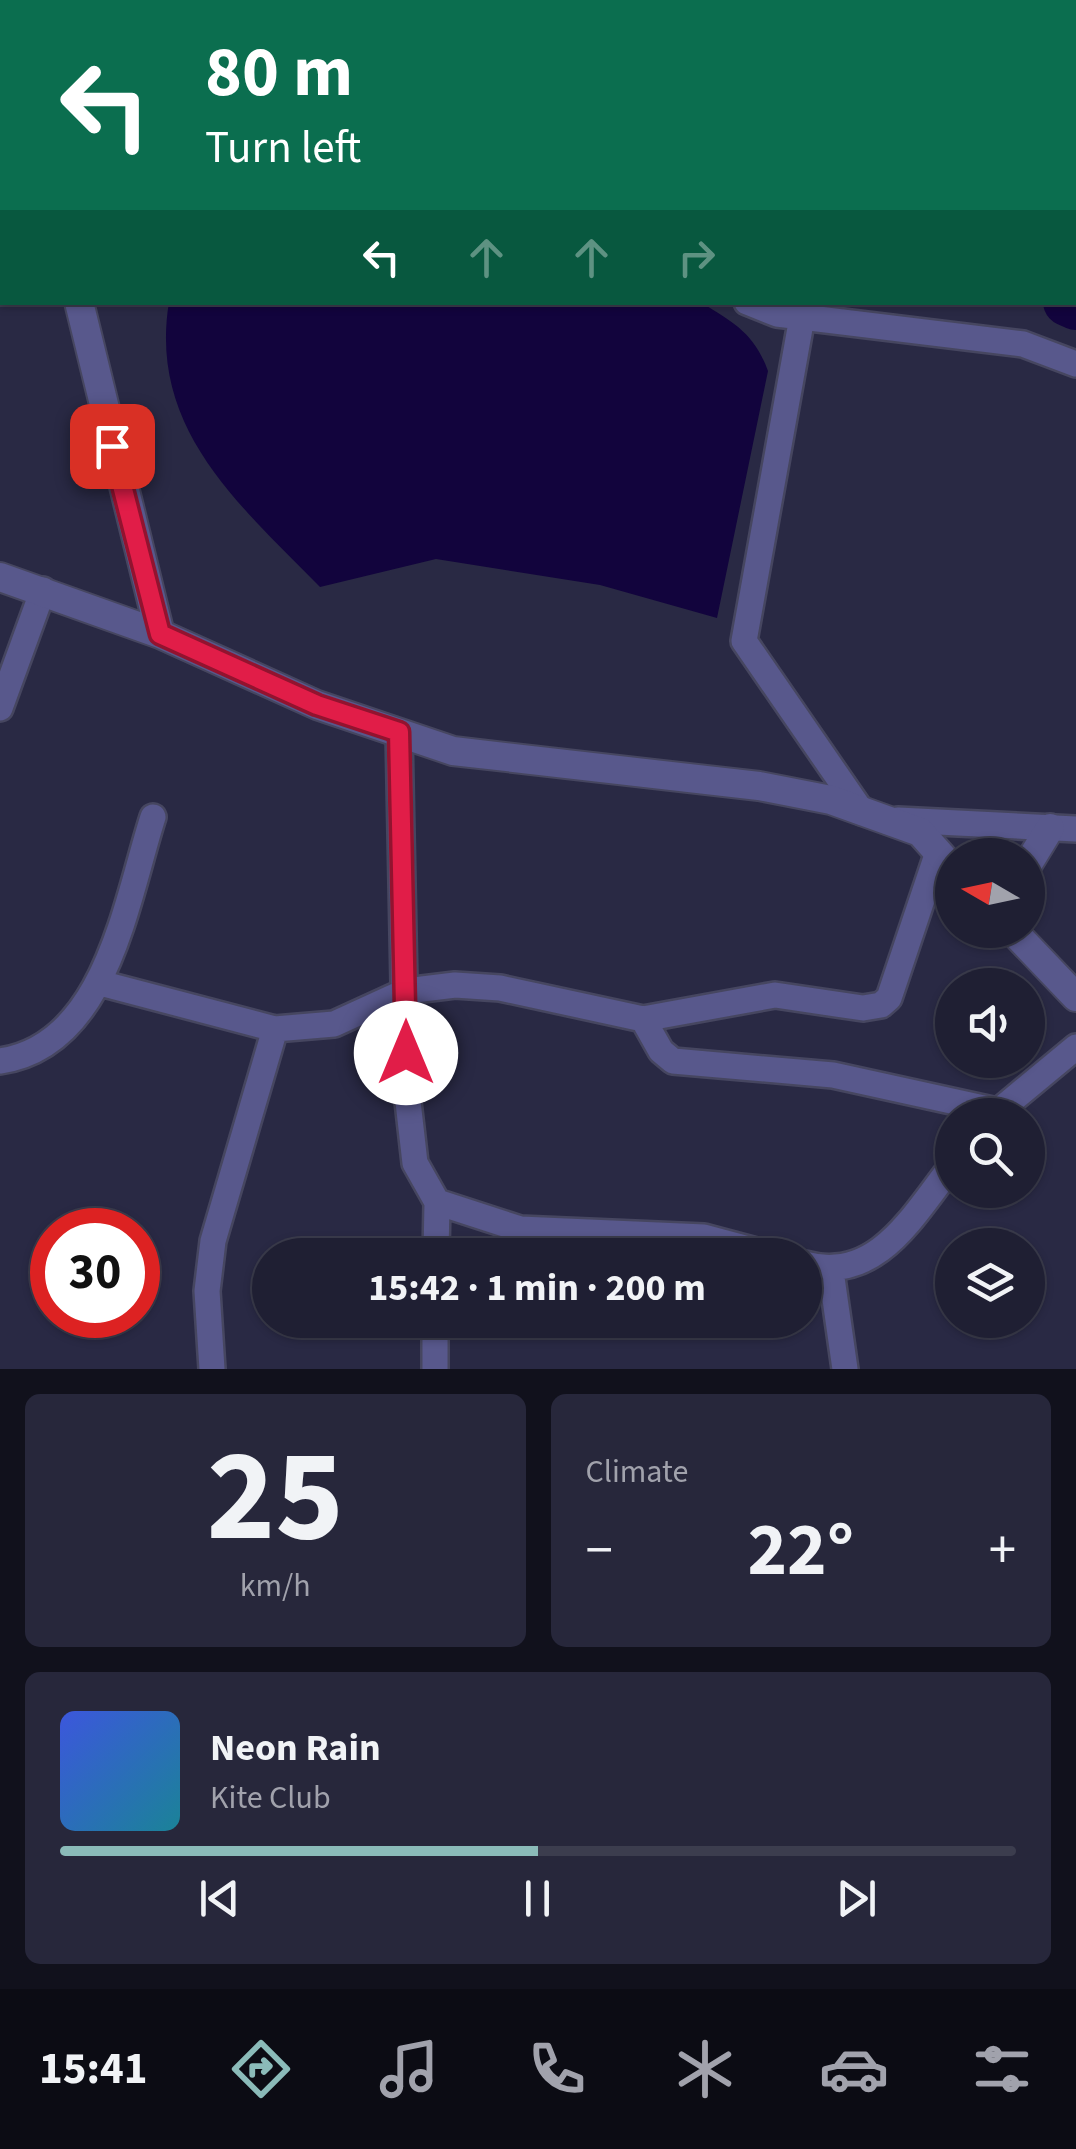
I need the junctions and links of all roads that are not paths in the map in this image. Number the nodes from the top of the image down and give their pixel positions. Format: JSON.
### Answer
{"nodes":[{"id":1,"x":80,"y":305,"type":"edge"},
{"id":2,"x":759,"y":305,"type":"edge"},
{"id":3,"x":802,"y":316,"type":"junction"},
{"id":4,"x":1076,"y":364,"type":"edge"},
{"id":5,"x":0,"y":577,"type":"edge"},
{"id":6,"x":43,"y":590,"type":"junction"},
{"id":7,"x":160,"y":634,"type":"junction"},
{"id":8,"x":0,"y":708,"type":"edge"},
{"id":9,"x":399,"y":732,"type":"junction"},
{"id":10,"x":872,"y":815,"type":"junction"},
{"id":11,"x":153,"y":817,"type":"dead end"},
{"id":12,"x":1063,"y":829,"type":"edge"},
{"id":13,"x":1045,"y":847,"type":"edge"},
{"id":14,"x":935,"y":849,"type":"edge"},
{"id":15,"x":935,"y":885,"type":"edge"},
{"id":16,"x":1030,"y":948,"type":"edge"},
{"id":17,"x":100,"y":983,"type":"junction"},
{"id":18,"x":406,"y":991,"type":"junction"},
{"id":19,"x":1076,"y":997,"type":"edge"},
{"id":20,"x":643,"y":1019,"type":"junction"},
{"id":21,"x":275,"y":1029,"type":"junction"},
{"id":22,"x":1076,"y":1048,"type":"edge"},
{"id":23,"x":0,"y":1061,"type":"edge"},
{"id":24,"x":1014,"y":1098,"type":"edge"},
{"id":25,"x":935,"y":1099,"type":"edge"},
{"id":26,"x":935,"y":1188,"type":"edge"},
{"id":27,"x":437,"y":1202,"type":"junction"},
{"id":28,"x":436,"y":1238,"type":"edge"},
{"id":29,"x":708,"y":1238,"type":"edge"},
{"id":30,"x":822,"y":1269,"type":"edge"},
{"id":31,"x":831,"y":1272,"type":"junction"},
{"id":32,"x":435,"y":1338,"type":"edge"},
{"id":33,"x":212,"y":1369,"type":"edge"},
{"id":34,"x":435,"y":1369,"type":"edge"},
{"id":35,"x":846,"y":1369,"type":"edge"}],
"edges":[{"from":1,"to":7,"type":"street"},
{"from":2,"to":3,"type":"street"},
{"from":3,"to":4,"type":"street"},
{"from":3,"to":10,"type":"street"},
{"from":5,"to":6,"type":"street"},
{"from":6,"to":7,"type":"street"},
{"from":6,"to":8,"type":"street"},
{"from":7,"to":9,"type":"street"},
{"from":9,"to":10,"type":"street"},
{"from":9,"to":18,"type":"street"},
{"from":10,"to":12,"type":"street"},
{"from":10,"to":14,"type":"street"},
{"from":11,"to":17,"type":"street"},
{"from":12,"to":13,"type":"street"},
{"from":15,"to":20,"type":"street"},
{"from":16,"to":19,"type":"street"},
{"from":17,"to":21,"type":"street"},
{"from":17,"to":23,"type":"street"},
{"from":18,"to":20,"type":"street"},
{"from":18,"to":21,"type":"street"},
{"from":18,"to":27,"type":"street"},
{"from":20,"to":25,"type":"street"},
{"from":21,"to":33,"type":"street"},
{"from":22,"to":24,"type":"street"},
{"from":26,"to":31,"type":"street"},
{"from":27,"to":28,"type":"street"},
{"from":27,"to":29,"type":"street"},
{"from":30,"to":31,"type":"street"},
{"from":31,"to":35,"type":"street"},
{"from":32,"to":34,"type":"street"}]}
